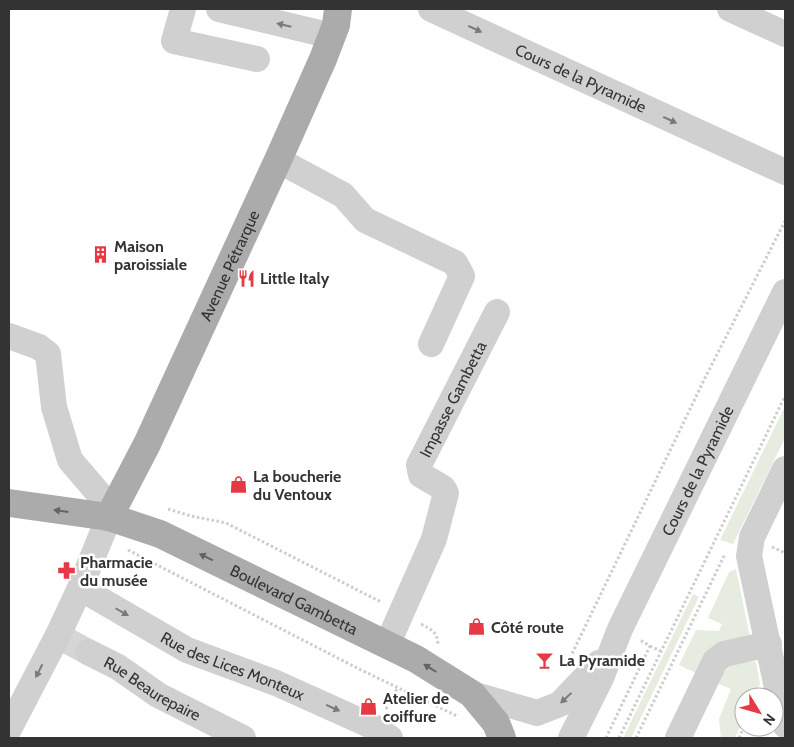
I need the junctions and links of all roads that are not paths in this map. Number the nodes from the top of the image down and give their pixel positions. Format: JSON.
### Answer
{"nodes":[{"id":1,"x":183,"y":9,"type":"edge"},
{"id":2,"x":219,"y":9,"type":"edge"},
{"id":3,"x":338,"y":9,"type":"edge"},
{"id":4,"x":431,"y":9,"type":"edge"},
{"id":5,"x":730,"y":9,"type":"edge"},
{"id":6,"x":785,"y":34,"type":"edge"},
{"id":7,"x":332,"y":36,"type":"junction"},
{"id":8,"x":257,"y":59,"type":"dead end"},
{"id":9,"x":278,"y":160,"type":"junction"},
{"id":10,"x":785,"y":172,"type":"edge"},
{"id":11,"x":785,"y":292,"type":"edge"},
{"id":12,"x":497,"y":312,"type":"dead end"},
{"id":13,"x":9,"y":336,"type":"edge"},
{"id":14,"x":431,"y":344,"type":"dead end"},
{"id":15,"x":785,"y":469,"type":"edge"},
{"id":16,"x":9,"y":503,"type":"edge"},
{"id":17,"x":109,"y":517,"type":"junction"},
{"id":18,"x":80,"y":588,"type":"junction"},
{"id":19,"x":768,"y":644,"type":"junction"},
{"id":20,"x":387,"y":645,"type":"junction"},
{"id":21,"x":611,"y":649,"type":"junction"},
{"id":22,"x":88,"y":652,"type":"tunnel mouth"},
{"id":23,"x":468,"y":707,"type":"junction"},
{"id":24,"x":537,"y":713,"type":"junction"},
{"id":25,"x":785,"y":720,"type":"edge"},
{"id":26,"x":9,"y":729,"type":"edge"},
{"id":27,"x":379,"y":735,"type":"edge"},
{"id":28,"x":242,"y":738,"type":"edge"},
{"id":29,"x":502,"y":738,"type":"edge"},
{"id":30,"x":562,"y":738,"type":"edge"},
{"id":31,"x":571,"y":738,"type":"edge"},
{"id":32,"x":678,"y":738,"type":"edge"}],
"edges":[{"from":1,"to":8,"type":"street"},
{"from":7,"to":2,"type":"street","one_way":true},
{"from":3,"to":7,"type":"main road","name":"Avenue Pétrarque"},
{"from":4,"to":10,"type":"street","name":"Cours de la Pyramide","one_way":true},
{"from":5,"to":6,"type":"street"},
{"from":7,"to":9,"type":"main road","name":"Avenue Pétrarque"},
{"from":9,"to":14,"type":"street"},
{"from":9,"to":17,"type":"main road","name":"Avenue Pétrarque"},
{"from":11,"to":21,"type":"street","name":"Cours de la Pyramide"},
{"from":12,"to":20,"type":"street","name":"Impasse Gambetta"},
{"from":13,"to":17,"type":"street"},
{"from":15,"to":19,"type":"street"},
{"from":17,"to":16,"type":"main road","name":"Boulevard Gambetta","one_way":true},
{"from":17,"to":18,"type":"street"},
{"from":20,"to":17,"type":"main road","name":"Boulevard Gambetta","one_way":true},
{"from":18,"to":26,"type":"street","one_way":true},
{"from":18,"to":27,"type":"street","name":"Rue des Lices Monteux","one_way":true},
{"from":19,"to":25,"type":"street"},
{"from":19,"to":32,"type":"street"},
{"from":23,"to":20,"type":"main road","name":"Boulevard Gambetta","one_way":true},
{"from":21,"to":24,"type":"street","one_way":true},
{"from":21,"to":31,"type":"street"},
{"from":22,"to":28,"type":"street","name":"Rue Beaurepaire"},
{"from":23,"to":24,"type":"street"},
{"from":23,"to":29,"type":"main road","name":"Boulevard Gambetta"},
{"from":24,"to":30,"type":"street"}]}
